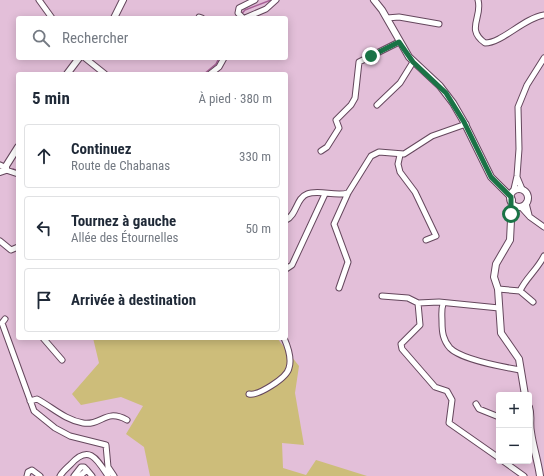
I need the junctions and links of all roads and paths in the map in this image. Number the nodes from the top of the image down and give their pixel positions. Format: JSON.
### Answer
{"nodes":[{"id":1,"x":39,"y":0,"type":"edge"},
{"id":2,"x":123,"y":0,"type":"edge"},
{"id":3,"x":255,"y":0,"type":"edge"},
{"id":4,"x":276,"y":0,"type":"edge"},
{"id":5,"x":374,"y":0,"type":"edge"},
{"id":6,"x":478,"y":0,"type":"edge"},
{"id":7,"x":544,"y":15,"type":"edge"},
{"id":8,"x":51,"y":16,"type":"edge"},
{"id":9,"x":115,"y":16,"type":"edge"},
{"id":10,"x":242,"y":16,"type":"edge"},
{"id":11,"x":245,"y":16,"type":"edge"},
{"id":12,"x":387,"y":18,"type":"junction"},
{"id":13,"x":439,"y":24,"type":"dead end"},
{"id":14,"x":399,"y":42,"type":"junction"},
{"id":15,"x":544,"y":58,"type":"edge"},
{"id":16,"x":78,"y":60,"type":"edge"},
{"id":17,"x":88,"y":60,"type":"edge"},
{"id":18,"x":223,"y":60,"type":"edge"},
{"id":19,"x":413,"y":62,"type":"junction"},
{"id":20,"x":69,"y":72,"type":"edge"},
{"id":21,"x":102,"y":72,"type":"edge"},
{"id":22,"x":213,"y":72,"type":"edge"},
{"id":23,"x":377,"y":105,"type":"dead end"},
{"id":24,"x":466,"y":124,"type":"junction"},
{"id":25,"x":16,"y":150,"type":"edge"},
{"id":26,"x":321,"y":151,"type":"dead end"},
{"id":27,"x":400,"y":155,"type":"junction"},
{"id":28,"x":2,"y":168,"type":"edge"},
{"id":29,"x":16,"y":173,"type":"edge"},
{"id":30,"x":517,"y":176,"type":"junction"},
{"id":31,"x":500,"y":187,"type":"junction"},
{"id":32,"x":522,"y":189,"type":"junction"},
{"id":33,"x":513,"y":190,"type":"junction"},
{"id":34,"x":348,"y":192,"type":"junction"},
{"id":35,"x":325,"y":194,"type":"junction"},
{"id":36,"x":511,"y":199,"type":"junction"},
{"id":37,"x":522,"y":206,"type":"junction"},
{"id":38,"x":511,"y":214,"type":"junction"},
{"id":39,"x":288,"y":219,"type":"edge"},
{"id":40,"x":544,"y":227,"type":"edge"},
{"id":41,"x":426,"y":240,"type":"dead end"},
{"id":42,"x":0,"y":242,"type":"edge"},
{"id":43,"x":16,"y":248,"type":"edge"},
{"id":44,"x":544,"y":256,"type":"edge"},
{"id":45,"x":542,"y":263,"type":"edge"},
{"id":46,"x":288,"y":268,"type":"edge"},
{"id":47,"x":339,"y":288,"type":"dead end"},
{"id":48,"x":498,"y":289,"type":"junction"},
{"id":49,"x":520,"y":291,"type":"junction"},
{"id":50,"x":382,"y":296,"type":"dead end"},
{"id":51,"x":533,"y":302,"type":"dead end"},
{"id":52,"x":418,"y":303,"type":"junction"},
{"id":53,"x":443,"y":304,"type":"junction"},
{"id":54,"x":499,"y":308,"type":"junction"},
{"id":55,"x":6,"y":319,"type":"dead end"},
{"id":56,"x":45,"y":340,"type":"edge"},
{"id":57,"x":285,"y":340,"type":"edge"},
{"id":58,"x":62,"y":360,"type":"dead end"},
{"id":59,"x":520,"y":370,"type":"junction"},
{"id":60,"x":524,"y":392,"type":"edge"},
{"id":61,"x":249,"y":394,"type":"dead end"},
{"id":62,"x":30,"y":401,"type":"junction"},
{"id":63,"x":476,"y":404,"type":"dead end"},
{"id":64,"x":496,"y":416,"type":"edge"},
{"id":65,"x":127,"y":420,"type":"dead end"},
{"id":66,"x":530,"y":428,"type":"edge"},
{"id":67,"x":496,"y":456,"type":"edge"},
{"id":68,"x":508,"y":464,"type":"edge"},
{"id":69,"x":87,"y":470,"type":"junction"},
{"id":70,"x":27,"y":476,"type":"edge"},
{"id":71,"x":40,"y":476,"type":"edge"},
{"id":72,"x":60,"y":476,"type":"edge"},
{"id":73,"x":74,"y":476,"type":"edge"},
{"id":74,"x":80,"y":476,"type":"edge"},
{"id":75,"x":92,"y":476,"type":"edge"},
{"id":76,"x":108,"y":476,"type":"edge"},
{"id":77,"x":114,"y":476,"type":"edge"},
{"id":78,"x":524,"y":476,"type":"edge"},
{"id":79,"x":540,"y":476,"type":"edge"}],
"edges":[{"from":1,"to":8,"type":"street"},
{"from":2,"to":9,"type":"street"},
{"from":3,"to":10,"type":"street"},
{"from":4,"to":11,"type":"street"},
{"from":5,"to":12,"type":"street"},
{"from":6,"to":7,"type":"street"},
{"from":12,"to":13,"type":"street"},
{"from":12,"to":14,"type":"street"},
{"from":14,"to":19,"type":"street"},
{"from":14,"to":26,"type":"street"},
{"from":15,"to":30,"type":"street"},
{"from":16,"to":20,"type":"street"},
{"from":17,"to":21,"type":"street"},
{"from":18,"to":22,"type":"street"},
{"from":19,"to":23,"type":"street"},
{"from":19,"to":24,"type":"street"},
{"from":24,"to":27,"type":"street"},
{"from":24,"to":31,"type":"street"},
{"from":25,"to":28,"type":"street"},
{"from":27,"to":34,"type":"street"},
{"from":27,"to":41,"type":"street"},
{"from":28,"to":29,"type":"street"},
{"from":30,"to":32,"type":"street"},
{"from":30,"to":33,"type":"street"},
{"from":31,"to":33,"type":"street"},
{"from":31,"to":36,"type":"street"},
{"from":32,"to":33,"type":"street"},
{"from":32,"to":37,"type":"street"},
{"from":33,"to":36,"type":"street"},
{"from":34,"to":35,"type":"street"},
{"from":34,"to":47,"type":"street"},
{"from":35,"to":39,"type":"street"},
{"from":35,"to":46,"type":"street"},
{"from":36,"to":37,"type":"street"},
{"from":36,"to":38,"type":"street"},
{"from":37,"to":38,"type":"street"},
{"from":37,"to":40,"type":"street"},
{"from":38,"to":48,"type":"street"},
{"from":42,"to":43,"type":"street"},
{"from":44,"to":45,"type":"street"},
{"from":45,"to":49,"type":"street"},
{"from":48,"to":49,"type":"street"},
{"from":48,"to":54,"type":"street"},
{"from":49,"to":51,"type":"street"},
{"from":50,"to":52,"type":"street"},
{"from":52,"to":53,"type":"street"},
{"from":52,"to":67,"type":"street"},
{"from":53,"to":54,"type":"street"},
{"from":53,"to":59,"type":"street"},
{"from":54,"to":59,"type":"street"},
{"from":55,"to":62,"type":"street"},
{"from":56,"to":58,"type":"street"},
{"from":57,"to":61,"type":"street"},
{"from":59,"to":60,"type":"street"},
{"from":62,"to":65,"type":"street"},
{"from":62,"to":77,"type":"street"},
{"from":63,"to":64,"type":"street"},
{"from":66,"to":79,"type":"street"},
{"from":68,"to":78,"type":"street"},
{"from":69,"to":73,"type":"street"},
{"from":69,"to":74,"type":"street"},
{"from":69,"to":75,"type":"street"},
{"from":70,"to":71,"type":"street"},
{"from":72,"to":76,"type":"street"}]}
